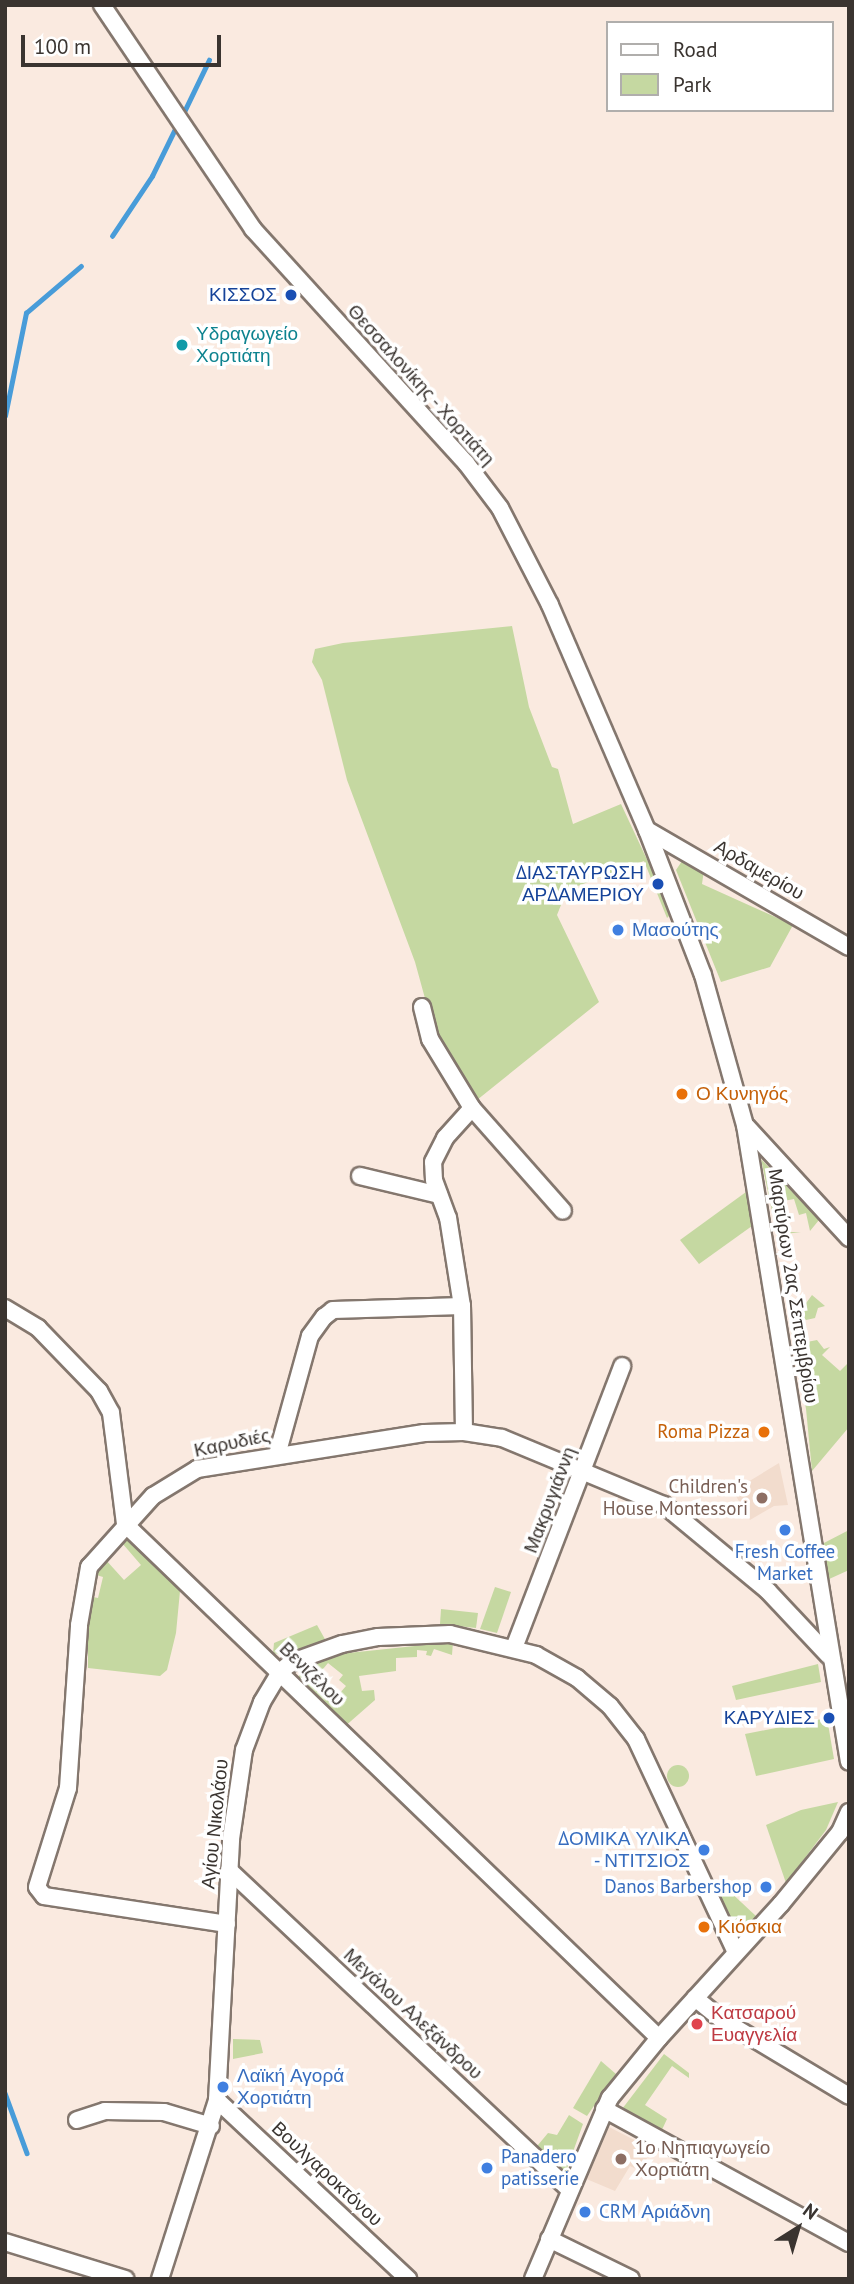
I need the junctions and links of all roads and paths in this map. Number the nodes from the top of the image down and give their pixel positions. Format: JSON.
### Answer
{"nodes":[{"id":1,"x":102,"y":5,"type":"edge"},
{"id":2,"x":647,"y":830,"type":"junction"},
{"id":3,"x":849,"y":947,"type":"edge"},
{"id":4,"x":422,"y":1007,"type":"dead end"},
{"id":5,"x":472,"y":1108,"type":"junction"},
{"id":6,"x":745,"y":1125,"type":"junction"},
{"id":7,"x":360,"y":1176,"type":"dead end"},
{"id":8,"x":439,"y":1195,"type":"junction"},
{"id":9,"x":563,"y":1211,"type":"dead end"},
{"id":10,"x":849,"y":1238,"type":"edge"},
{"id":11,"x":461,"y":1306,"type":"junction"},
{"id":12,"x":5,"y":1308,"type":"edge"},
{"id":13,"x":622,"y":1366,"type":"dead end"},
{"id":14,"x":464,"y":1432,"type":"junction"},
{"id":15,"x":276,"y":1455,"type":"junction"},
{"id":16,"x":585,"y":1469,"type":"junction"},
{"id":17,"x":125,"y":1524,"type":"junction"},
{"id":18,"x":514,"y":1647,"type":"junction"},
{"id":19,"x":828,"y":1655,"type":"junction"},
{"id":20,"x":280,"y":1672,"type":"junction"},
{"id":21,"x":849,"y":1762,"type":"edge"},
{"id":22,"x":849,"y":1812,"type":"edge"},
{"id":23,"x":229,"y":1870,"type":"junction"},
{"id":24,"x":227,"y":1924,"type":"junction"},
{"id":25,"x":736,"y":1952,"type":"junction"},
{"id":26,"x":695,"y":1998,"type":"junction"},
{"id":27,"x":659,"y":2038,"type":"junction"},
{"id":28,"x":849,"y":2096,"type":"edge"},
{"id":29,"x":217,"y":2100,"type":"junction"},
{"id":30,"x":604,"y":2109,"type":"junction"},
{"id":31,"x":77,"y":2120,"type":"dead end"},
{"id":32,"x":211,"y":2126,"type":"junction"},
{"id":33,"x":569,"y":2189,"type":"junction"},
{"id":34,"x":549,"y":2239,"type":"junction"},
{"id":35,"x":5,"y":2242,"type":"edge"},
{"id":36,"x":849,"y":2243,"type":"edge"},
{"id":37,"x":125,"y":2279,"type":"edge"},
{"id":38,"x":160,"y":2279,"type":"edge"},
{"id":39,"x":408,"y":2279,"type":"edge"},
{"id":40,"x":533,"y":2279,"type":"edge"},
{"id":41,"x":631,"y":2279,"type":"edge"}],
"edges":[{"from":1,"to":2,"type":"street","name":"Θεσσαλονίκης - Χορτιάτη"},
{"from":2,"to":3,"type":"street","name":"Αρδαμερίου"},
{"from":2,"to":6,"type":"street","name":"Μαρτύρων 2ας Σεπτεμβρίου"},
{"from":4,"to":5,"type":"street"},
{"from":5,"to":8,"type":"street"},
{"from":5,"to":9,"type":"street"},
{"from":6,"to":10,"type":"street"},
{"from":6,"to":19,"type":"street","name":"Μαρτύρων 2ας Σεπτεμβρίου"},
{"from":7,"to":8,"type":"street"},
{"from":8,"to":11,"type":"street"},
{"from":11,"to":14,"type":"street"},
{"from":11,"to":15,"type":"street"},
{"from":12,"to":17,"type":"street"},
{"from":13,"to":16,"type":"street","name":"Μακρυγιάννη"},
{"from":14,"to":15,"type":"street","name":"Καρυδιές"},
{"from":14,"to":16,"type":"street","name":"Καρυδιές"},
{"from":15,"to":17,"type":"street","name":"Καρυδιές"},
{"from":16,"to":18,"type":"street","name":"Μακρυγιάννη"},
{"from":16,"to":19,"type":"street","name":"Καρυδιές"},
{"from":17,"to":20,"type":"street","name":"Βενιζέλου"},
{"from":17,"to":24,"type":"street","name":"Καρυδιές"},
{"from":18,"to":20,"type":"street","name":"Αγίου Νικολάου"},
{"from":18,"to":25,"type":"street","name":"Αγίου Νικολάου"},
{"from":19,"to":21,"type":"street","name":"Μαρτύρων 2ας Σεπτεμβρίου"},
{"from":20,"to":23,"type":"street","name":"Αγίου Νικολάου"},
{"from":20,"to":27,"type":"street","name":"Βενιζέλου"},
{"from":22,"to":25,"type":"street"},
{"from":23,"to":24,"type":"street","name":"Αγίου Νικολάου"},
{"from":23,"to":33,"type":"street","name":"Μεγάλου Αλεξάνδρου"},
{"from":24,"to":29,"type":"street","name":"Αγίου Νικολάου"},
{"from":25,"to":26,"type":"street"},
{"from":26,"to":27,"type":"street"},
{"from":26,"to":28,"type":"street"},
{"from":27,"to":30,"type":"street"},
{"from":29,"to":32,"type":"street","name":"Αγίου Νικολάου"},
{"from":29,"to":39,"type":"street","name":"Βουλγαροκτόνου"},
{"from":30,"to":33,"type":"street"},
{"from":30,"to":36,"type":"street"},
{"from":31,"to":32,"type":"street"},
{"from":32,"to":38,"type":"street","name":"Αγίου Νικολάου"},
{"from":33,"to":34,"type":"street"},
{"from":34,"to":40,"type":"street"},
{"from":34,"to":41,"type":"street"},
{"from":35,"to":37,"type":"street"}]}
